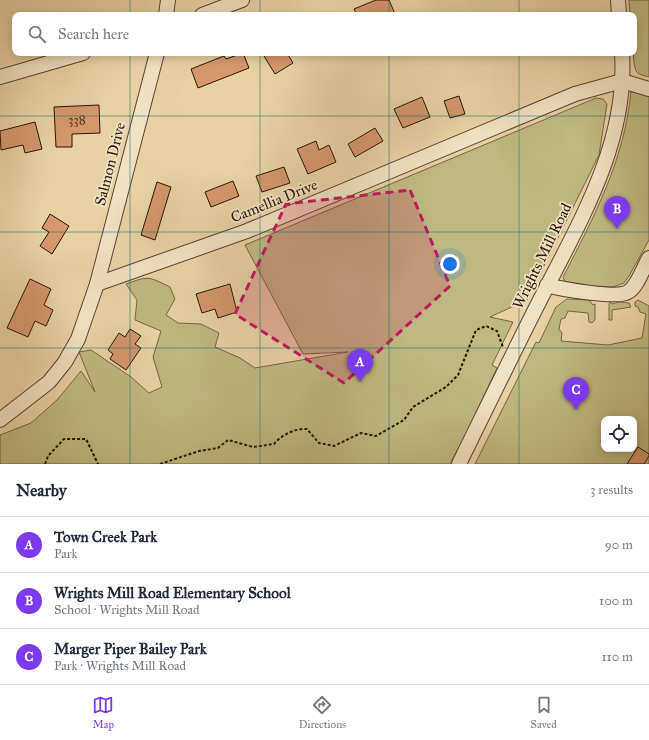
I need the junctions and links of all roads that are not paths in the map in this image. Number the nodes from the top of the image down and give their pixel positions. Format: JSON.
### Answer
{"nodes":[{"id":1,"x":168,"y":0,"type":"edge"},
{"id":2,"x":242,"y":0,"type":"edge"},
{"id":3,"x":618,"y":0,"type":"edge"},
{"id":4,"x":166,"y":12,"type":"edge"},
{"id":5,"x":210,"y":12,"type":"edge"},
{"id":6,"x":619,"y":12,"type":"edge"},
{"id":7,"x":73,"y":56,"type":"edge"},
{"id":8,"x":156,"y":56,"type":"edge"},
{"id":9,"x":622,"y":56,"type":"edge"},
{"id":10,"x":0,"y":78,"type":"edge"},
{"id":11,"x":622,"y":81,"type":"junction"},
{"id":12,"x":649,"y":89,"type":"edge"},
{"id":13,"x":649,"y":258,"type":"edge"},
{"id":14,"x":97,"y":284,"type":"junction"},
{"id":15,"x":547,"y":285,"type":"junction"},
{"id":16,"x":0,"y":420,"type":"edge"},
{"id":17,"x":459,"y":464,"type":"edge"}],
"edges":[{"from":1,"to":4,"type":"street"},
{"from":2,"to":5,"type":"street"},
{"from":3,"to":6,"type":"street"},
{"from":7,"to":10,"type":"street"},
{"from":8,"to":14,"type":"street","name":"Salmon Drive"},
{"from":9,"to":11,"type":"street","name":"Wrights Mill Road"},
{"from":11,"to":12,"type":"street"},
{"from":11,"to":14,"type":"street","name":"Camellia Drive"},
{"from":11,"to":15,"type":"street","name":"Wrights Mill Road"},
{"from":13,"to":15,"type":"street"},
{"from":14,"to":16,"type":"street"},
{"from":15,"to":17,"type":"street","name":"Wrights Mill Road"}]}
